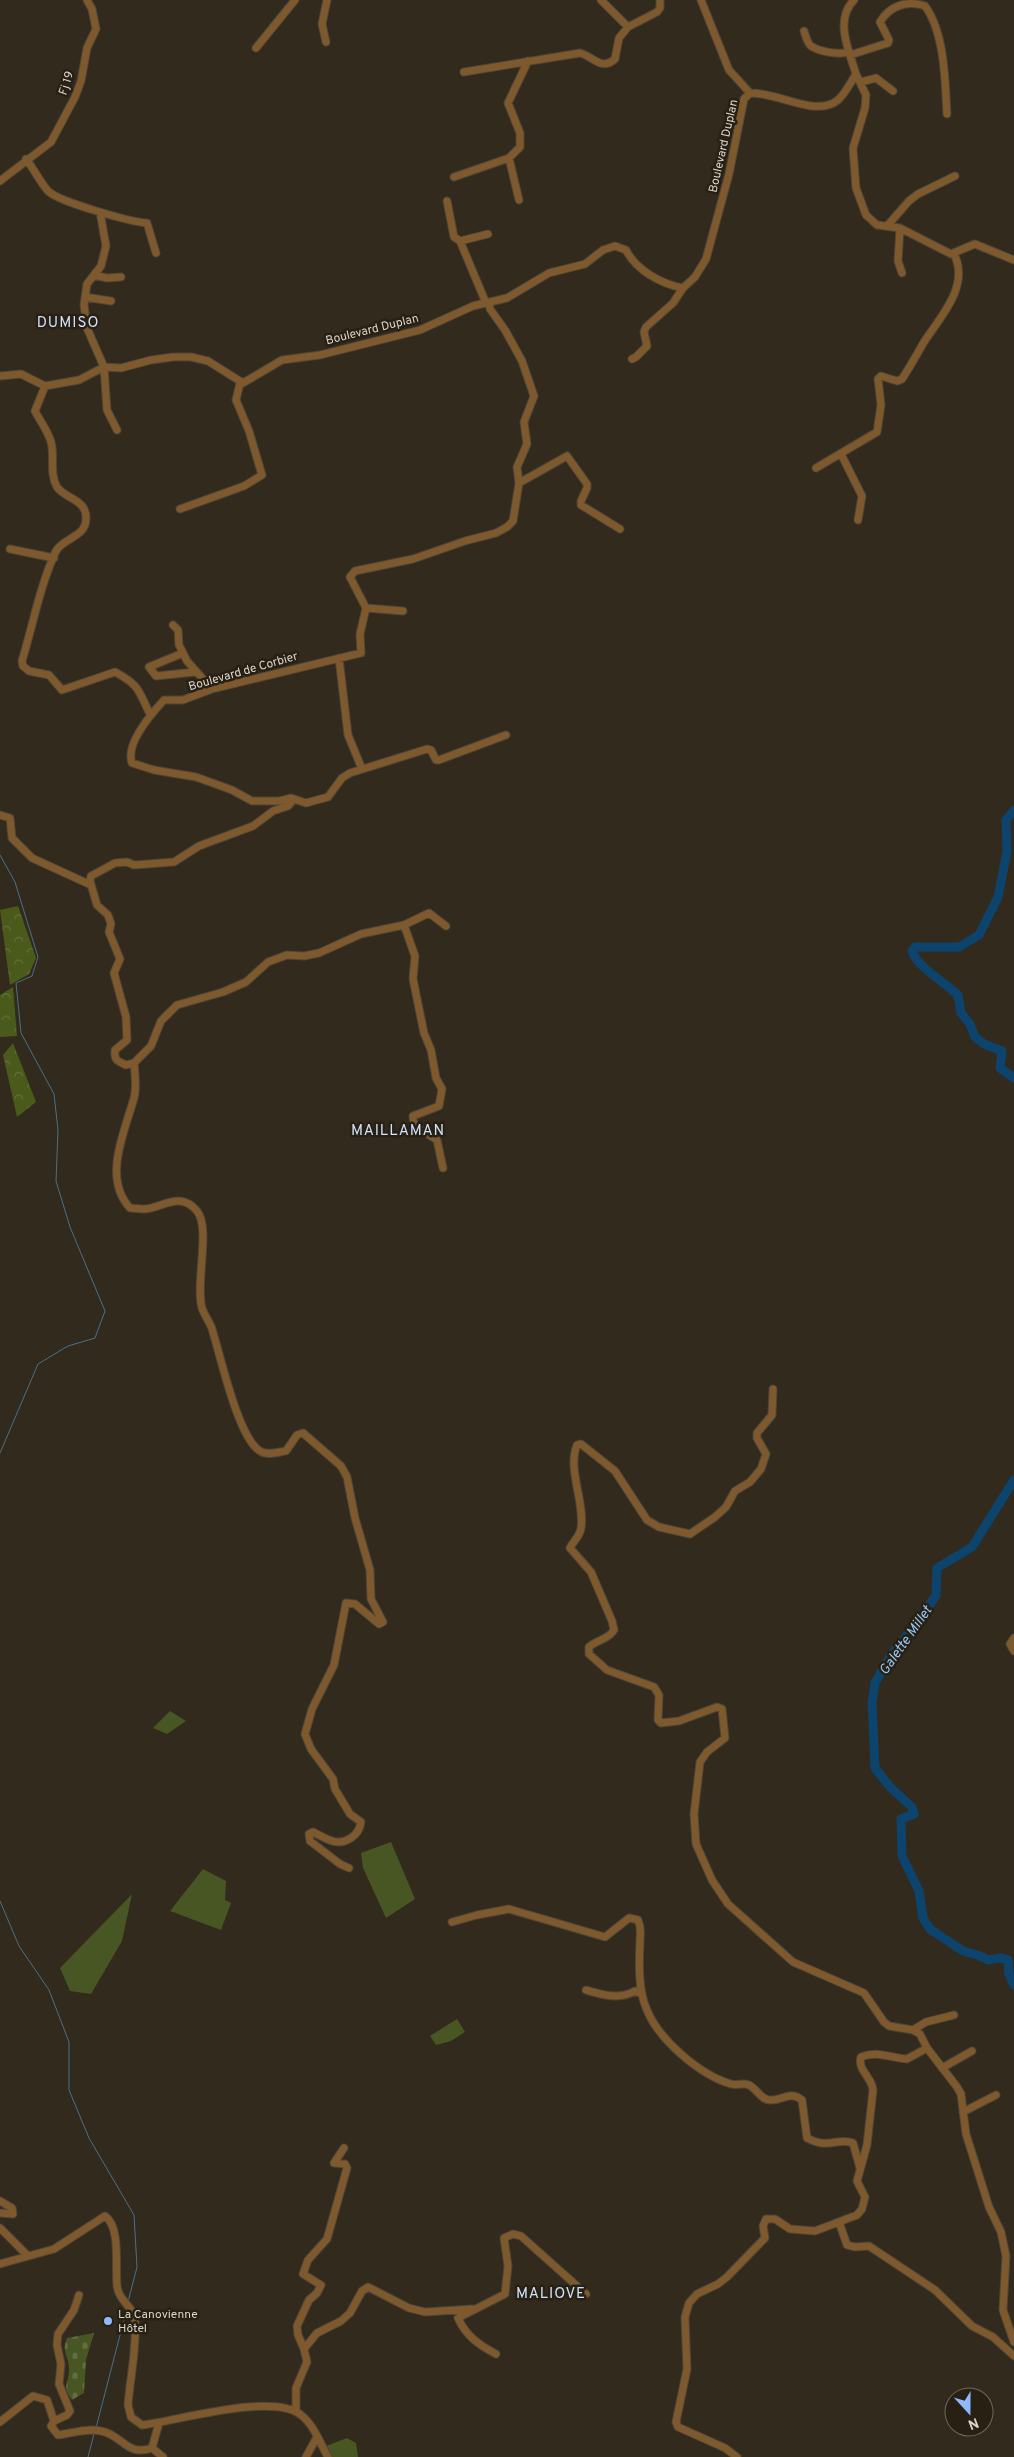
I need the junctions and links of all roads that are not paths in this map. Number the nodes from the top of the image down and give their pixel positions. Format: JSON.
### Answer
{"nodes":[{"id":1,"x":87,"y":0,"type":"edge"},
{"id":2,"x":295,"y":0,"type":"edge"},
{"id":3,"x":327,"y":0,"type":"edge"},
{"id":4,"x":601,"y":0,"type":"edge"},
{"id":5,"x":660,"y":0,"type":"edge"},
{"id":6,"x":701,"y":0,"type":"edge"},
{"id":7,"x":854,"y":0,"type":"edge"},
{"id":8,"x":628,"y":27,"type":"junction"},
{"id":9,"x":804,"y":31,"type":"dead end"},
{"id":10,"x":326,"y":42,"type":"dead end"},
{"id":11,"x":256,"y":48,"type":"dead end"},
{"id":12,"x":849,"y":54,"type":"junction"},
{"id":13,"x":528,"y":62,"type":"junction"},
{"id":14,"x":464,"y":72,"type":"dead end"},
{"id":15,"x":856,"y":74,"type":"junction"},
{"id":16,"x":861,"y":82,"type":"junction"},
{"id":17,"x":893,"y":91,"type":"dead end"},
{"id":18,"x":750,"y":93,"type":"junction"},
{"id":19,"x":947,"y":114,"type":"dead end"},
{"id":20,"x":509,"y":158,"type":"junction"},
{"id":21,"x":26,"y":159,"type":"junction"},
{"id":22,"x":955,"y":176,"type":"dead end"},
{"id":23,"x":454,"y":177,"type":"dead end"},
{"id":24,"x":0,"y":181,"type":"edge"},
{"id":25,"x":519,"y":200,"type":"dead end"},
{"id":26,"x":447,"y":201,"type":"dead end"},
{"id":27,"x":100,"y":212,"type":"junction"},
{"id":28,"x":886,"y":226,"type":"junction"},
{"id":29,"x":900,"y":228,"type":"junction"},
{"id":30,"x":488,"y":234,"type":"dead end"},
{"id":31,"x":460,"y":241,"type":"junction"},
{"id":32,"x":156,"y":253,"type":"dead end"},
{"id":33,"x":954,"y":254,"type":"junction"},
{"id":34,"x":1014,"y":260,"type":"edge"},
{"id":35,"x":902,"y":273,"type":"dead end"},
{"id":36,"x":94,"y":275,"type":"junction"},
{"id":37,"x":121,"y":277,"type":"dead end"},
{"id":38,"x":683,"y":288,"type":"junction"},
{"id":39,"x":84,"y":297,"type":"junction"},
{"id":40,"x":111,"y":301,"type":"dead end"},
{"id":41,"x":488,"y":302,"type":"junction"},
{"id":42,"x":632,"y":358,"type":"dead end"},
{"id":43,"x":104,"y":367,"type":"junction"},
{"id":44,"x":0,"y":376,"type":"edge"},
{"id":45,"x":240,"y":383,"type":"junction"},
{"id":46,"x":45,"y":386,"type":"junction"},
{"id":47,"x":116,"y":430,"type":"dead end"},
{"id":48,"x":841,"y":454,"type":"junction"},
{"id":49,"x":816,"y":468,"type":"dead end"},
{"id":50,"x":519,"y":483,"type":"junction"},
{"id":51,"x":180,"y":509,"type":"dead end"},
{"id":52,"x":858,"y":520,"type":"dead end"},
{"id":53,"x":620,"y":529,"type":"dead end"},
{"id":54,"x":10,"y":550,"type":"dead end"},
{"id":55,"x":54,"y":558,"type":"junction"},
{"id":56,"x":366,"y":608,"type":"junction"},
{"id":57,"x":403,"y":611,"type":"dead end"},
{"id":58,"x":173,"y":625,"type":"dead end"},
{"id":59,"x":183,"y":653,"type":"junction"},
{"id":60,"x":339,"y":658,"type":"junction"},
{"id":61,"x":195,"y":672,"type":"junction"},
{"id":62,"x":212,"y":689,"type":"junction"},
{"id":63,"x":150,"y":714,"type":"junction"},
{"id":64,"x":506,"y":736,"type":"dead end"},
{"id":65,"x":362,"y":768,"type":"junction"},
{"id":66,"x":294,"y":799,"type":"junction"},
{"id":67,"x":0,"y":815,"type":"edge"},
{"id":68,"x":91,"y":885,"type":"junction"},
{"id":69,"x":404,"y":925,"type":"junction"},
{"id":70,"x":446,"y":926,"type":"dead end"},
{"id":71,"x":134,"y":1063,"type":"junction"},
{"id":72,"x":443,"y":1168,"type":"dead end"},
{"id":73,"x":773,"y":1389,"type":"dead end"},
{"id":74,"x":1014,"y":1638,"type":"edge"},
{"id":75,"x":1014,"y":1651,"type":"edge"},
{"id":76,"x":349,"y":1868,"type":"dead end"},
{"id":77,"x":452,"y":1922,"type":"dead end"},
{"id":78,"x":586,"y":1990,"type":"dead end"},
{"id":79,"x":642,"y":1994,"type":"junction"},
{"id":80,"x":954,"y":2015,"type":"dead end"},
{"id":81,"x":913,"y":2030,"type":"junction"},
{"id":82,"x":927,"y":2048,"type":"junction"},
{"id":83,"x":972,"y":2051,"type":"dead end"},
{"id":84,"x":942,"y":2068,"type":"junction"},
{"id":85,"x":996,"y":2095,"type":"dead end"},
{"id":86,"x":963,"y":2112,"type":"junction"},
{"id":87,"x":344,"y":2148,"type":"dead end"},
{"id":88,"x":860,"y":2168,"type":"junction"},
{"id":89,"x":0,"y":2201,"type":"edge"},
{"id":90,"x":0,"y":2213,"type":"edge"},
{"id":91,"x":839,"y":2222,"type":"junction"},
{"id":92,"x":0,"y":2228,"type":"edge"},
{"id":93,"x":28,"y":2256,"type":"junction"},
{"id":94,"x":0,"y":2264,"type":"edge"},
{"id":95,"x":586,"y":2294,"type":"dead end"},
{"id":96,"x":79,"y":2295,"type":"dead end"},
{"id":97,"x":472,"y":2309,"type":"junction"},
{"id":98,"x":1014,"y":2342,"type":"edge"},
{"id":99,"x":304,"y":2349,"type":"junction"},
{"id":100,"x":1013,"y":2353,"type":"edge"},
{"id":101,"x":496,"y":2354,"type":"dead end"},
{"id":102,"x":296,"y":2411,"type":"junction"},
{"id":103,"x":54,"y":2421,"type":"junction"},
{"id":104,"x":0,"y":2422,"type":"edge"},
{"id":105,"x":159,"y":2423,"type":"junction"},
{"id":106,"x":317,"y":2438,"type":"junction"},
{"id":107,"x":152,"y":2448,"type":"junction"},
{"id":108,"x":163,"y":2457,"type":"edge"},
{"id":109,"x":306,"y":2457,"type":"edge"},
{"id":110,"x":328,"y":2457,"type":"edge"},
{"id":111,"x":738,"y":2457,"type":"edge"}],
"edges":[{"from":1,"to":21,"type":"street","name":"Fj 19"},
{"from":2,"to":11,"type":"street"},
{"from":3,"to":10,"type":"street"},
{"from":4,"to":8,"type":"street"},
{"from":5,"to":8,"type":"street"},
{"from":6,"to":18,"type":"street"},
{"from":7,"to":12,"type":"street"},
{"from":8,"to":13,"type":"street"},
{"from":9,"to":12,"type":"street"},
{"from":12,"to":15,"type":"street"},
{"from":12,"to":19,"type":"street"},
{"from":13,"to":14,"type":"street"},
{"from":13,"to":20,"type":"street"},
{"from":15,"to":16,"type":"street"},
{"from":15,"to":18,"type":"street","name":"Boulevard Duplan"},
{"from":16,"to":17,"type":"street"},
{"from":16,"to":28,"type":"street"},
{"from":18,"to":38,"type":"street","name":"Boulevard Duplan"},
{"from":20,"to":23,"type":"street"},
{"from":20,"to":25,"type":"street"},
{"from":21,"to":24,"type":"street","name":"Fj 19"},
{"from":21,"to":27,"type":"street"},
{"from":22,"to":28,"type":"street"},
{"from":26,"to":31,"type":"street"},
{"from":27,"to":32,"type":"street"},
{"from":27,"to":36,"type":"street"},
{"from":28,"to":29,"type":"street"},
{"from":29,"to":33,"type":"street"},
{"from":29,"to":35,"type":"street"},
{"from":30,"to":31,"type":"street"},
{"from":31,"to":41,"type":"street"},
{"from":33,"to":34,"type":"street"},
{"from":33,"to":48,"type":"street"},
{"from":36,"to":37,"type":"street"},
{"from":36,"to":39,"type":"street"},
{"from":38,"to":41,"type":"street","name":"Boulevard Duplan"},
{"from":38,"to":42,"type":"street"},
{"from":39,"to":40,"type":"street"},
{"from":39,"to":43,"type":"street"},
{"from":41,"to":45,"type":"street","name":"Boulevard Duplan"},
{"from":41,"to":50,"type":"street"},
{"from":43,"to":45,"type":"street"},
{"from":43,"to":46,"type":"street"},
{"from":43,"to":47,"type":"street"},
{"from":44,"to":46,"type":"street"},
{"from":45,"to":51,"type":"street"},
{"from":46,"to":55,"type":"street"},
{"from":48,"to":49,"type":"street"},
{"from":48,"to":52,"type":"street"},
{"from":50,"to":53,"type":"street"},
{"from":50,"to":56,"type":"street"},
{"from":54,"to":55,"type":"street"},
{"from":55,"to":63,"type":"street"},
{"from":56,"to":57,"type":"street"},
{"from":56,"to":60,"type":"street","name":"Boulevard de Corbier"},
{"from":58,"to":59,"type":"street"},
{"from":59,"to":61,"type":"street"},
{"from":59,"to":61,"type":"street"},
{"from":60,"to":62,"type":"street","name":"Boulevard de Corbier"},
{"from":60,"to":65,"type":"street"},
{"from":61,"to":62,"type":"street"},
{"from":62,"to":63,"type":"street","name":"Boulevard de Corbier"},
{"from":63,"to":66,"type":"street"},
{"from":64,"to":65,"type":"street"},
{"from":65,"to":66,"type":"street"},
{"from":66,"to":68,"type":"street"},
{"from":67,"to":68,"type":"street"},
{"from":68,"to":71,"type":"street"},
{"from":69,"to":70,"type":"street"},
{"from":69,"to":71,"type":"street"},
{"from":69,"to":72,"type":"street"},
{"from":71,"to":76,"type":"street"},
{"from":73,"to":81,"type":"street"},
{"from":74,"to":75,"type":"street"},
{"from":77,"to":79,"type":"street"},
{"from":78,"to":79,"type":"street"},
{"from":79,"to":88,"type":"street"},
{"from":80,"to":81,"type":"street"},
{"from":81,"to":82,"type":"street"},
{"from":82,"to":84,"type":"street"},
{"from":82,"to":88,"type":"street"},
{"from":83,"to":84,"type":"street"},
{"from":84,"to":86,"type":"street"},
{"from":85,"to":86,"type":"street"},
{"from":86,"to":98,"type":"street"},
{"from":87,"to":99,"type":"street"},
{"from":88,"to":91,"type":"street"},
{"from":89,"to":90,"type":"street"},
{"from":91,"to":100,"type":"street"},
{"from":91,"to":111,"type":"street"},
{"from":92,"to":93,"type":"street"},
{"from":93,"to":94,"type":"street"},
{"from":93,"to":105,"type":"street"},
{"from":95,"to":97,"type":"street"},
{"from":96,"to":103,"type":"street"},
{"from":97,"to":99,"type":"street"},
{"from":97,"to":101,"type":"street"},
{"from":99,"to":102,"type":"street"},
{"from":102,"to":105,"type":"street"},
{"from":102,"to":106,"type":"street"},
{"from":103,"to":104,"type":"street"},
{"from":103,"to":107,"type":"street"},
{"from":105,"to":107,"type":"street"},
{"from":106,"to":109,"type":"street"},
{"from":106,"to":110,"type":"street"},
{"from":107,"to":108,"type":"street"}]}
